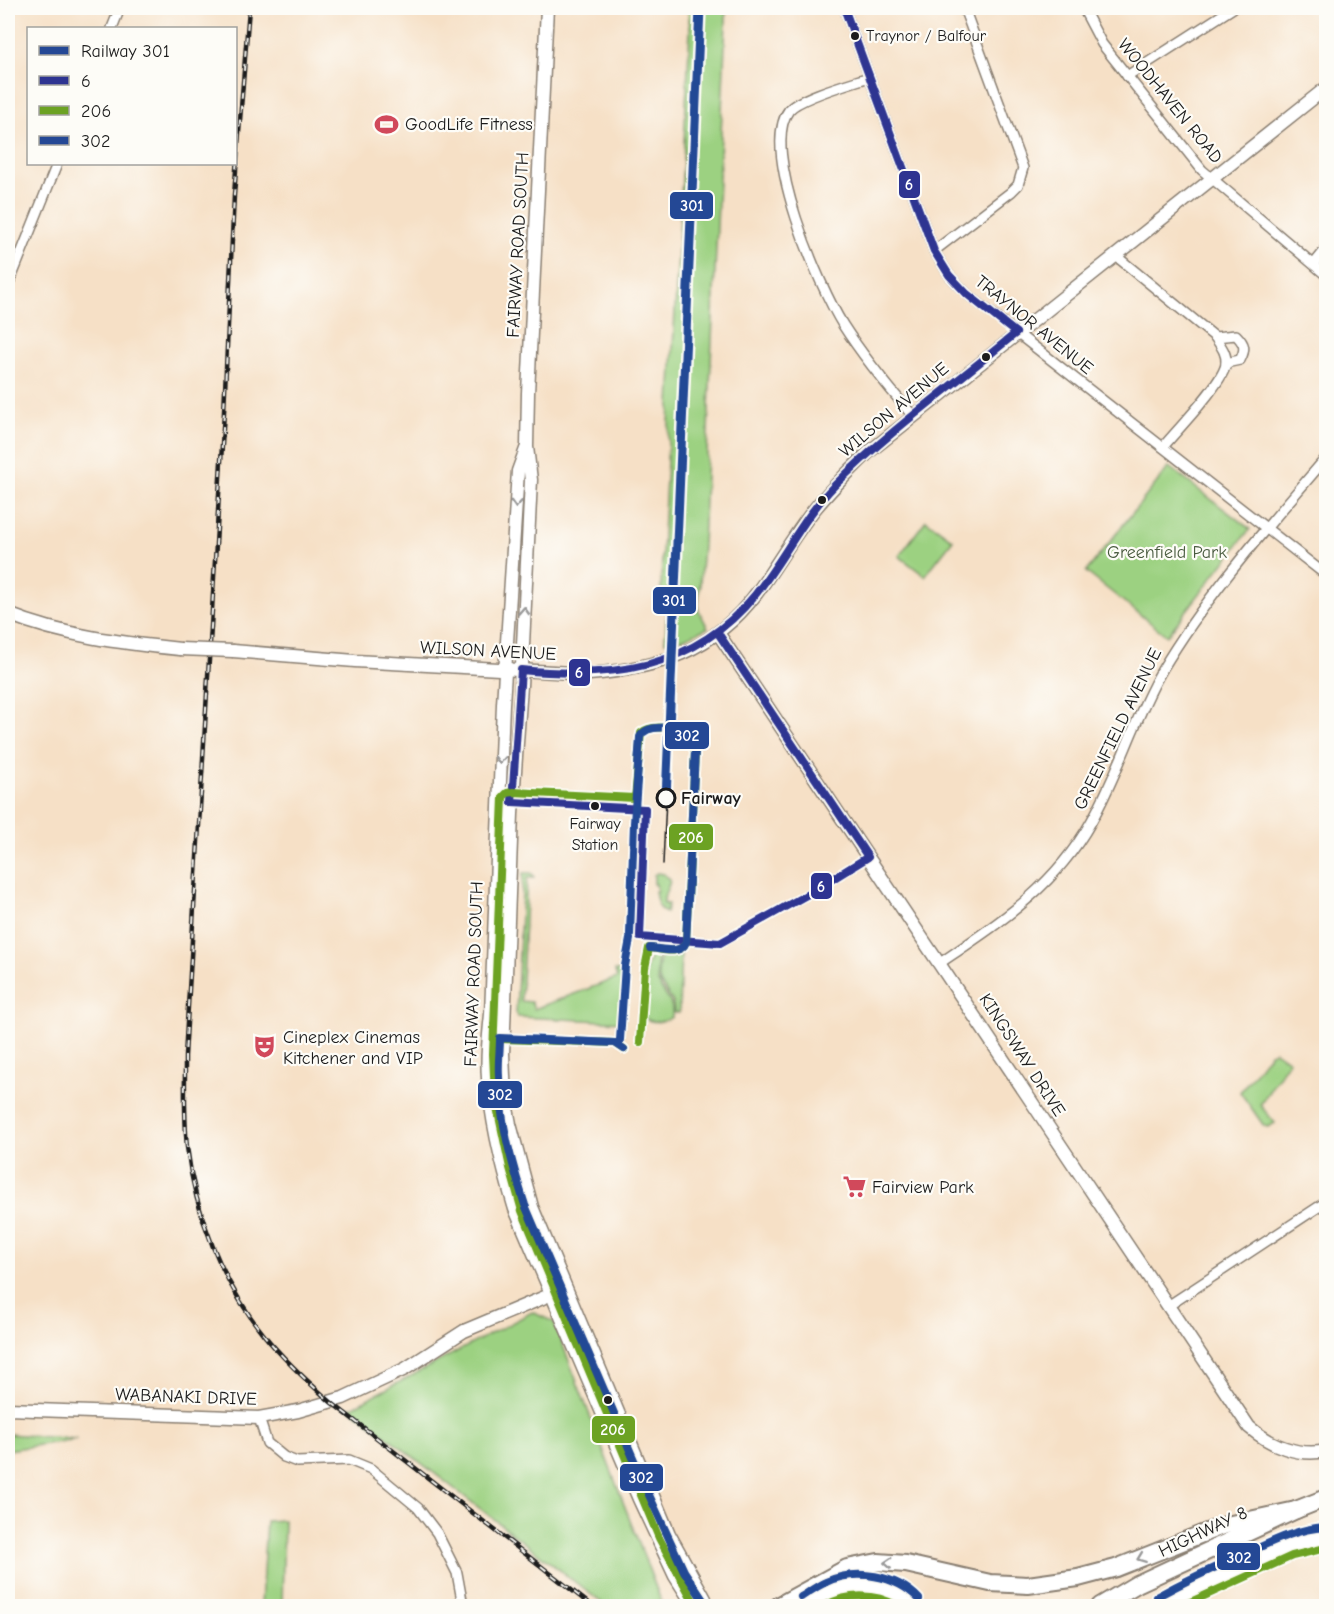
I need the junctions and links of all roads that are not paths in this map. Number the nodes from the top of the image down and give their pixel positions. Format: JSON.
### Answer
{"nodes":[{"id":1,"x":120,"y":8,"type":"edge"},
{"id":2,"x":547,"y":8,"type":"edge"},
{"id":3,"x":844,"y":8,"type":"edge"},
{"id":4,"x":964,"y":8,"type":"edge"},
{"id":5,"x":1083,"y":8,"type":"edge"},
{"id":6,"x":1233,"y":8,"type":"edge"},
{"id":7,"x":112,"y":27,"type":"edge"},
{"id":8,"x":1127,"y":76,"type":"junction"},
{"id":9,"x":869,"y":77,"type":"junction"},
{"id":10,"x":1326,"y":88,"type":"edge"},
{"id":11,"x":57,"y":165,"type":"edge"},
{"id":12,"x":1212,"y":179,"type":"junction"},
{"id":13,"x":1326,"y":249,"type":"edge"},
{"id":14,"x":934,"y":251,"type":"junction"},
{"id":15,"x":1116,"y":256,"type":"junction"},
{"id":16,"x":1314,"y":264,"type":"junction"},
{"id":17,"x":1326,"y":275,"type":"edge"},
{"id":18,"x":8,"y":286,"type":"edge"},
{"id":19,"x":1016,"y":333,"type":"junction"},
{"id":20,"x":1215,"y":337,"type":"junction"},
{"id":21,"x":1226,"y":363,"type":"junction"},
{"id":22,"x":913,"y":416,"type":"junction"},
{"id":23,"x":527,"y":447,"type":"junction"},
{"id":24,"x":1163,"y":447,"type":"junction"},
{"id":25,"x":1326,"y":458,"type":"edge"},
{"id":26,"x":1266,"y":528,"type":"junction"},
{"id":27,"x":1326,"y":575,"type":"edge"},
{"id":28,"x":8,"y":614,"type":"edge"},
{"id":29,"x":718,"y":633,"type":"junction"},
{"id":30,"x":506,"y":668,"type":"junction"},
{"id":31,"x":521,"y":670,"type":"junction"},
{"id":32,"x":940,"y":963,"type":"junction"},
{"id":33,"x":1326,"y":1202,"type":"edge"},
{"id":34,"x":552,"y":1294,"type":"junction"},
{"id":35,"x":1168,"y":1306,"type":"junction"},
{"id":36,"x":8,"y":1409,"type":"edge"},
{"id":37,"x":259,"y":1418,"type":"junction"},
{"id":38,"x":1326,"y":1451,"type":"edge"},
{"id":39,"x":1326,"y":1498,"type":"edge"},
{"id":40,"x":1296,"y":1510,"type":"junction"},
{"id":41,"x":1323,"y":1536,"type":"edge"},
{"id":42,"x":463,"y":1606,"type":"edge"},
{"id":43,"x":694,"y":1606,"type":"edge"},
{"id":44,"x":707,"y":1606,"type":"edge"},
{"id":45,"x":778,"y":1606,"type":"edge"},
{"id":46,"x":806,"y":1606,"type":"edge"},
{"id":47,"x":912,"y":1606,"type":"edge"},
{"id":48,"x":1100,"y":1606,"type":"edge"},
{"id":49,"x":1161,"y":1606,"type":"edge"}],
"edges":[{"from":1,"to":7,"type":"street"},
{"from":2,"to":23,"type":"street","name":"FAIRWAY ROAD SOUTH"},
{"from":3,"to":9,"type":"street","name":"TRAYNOR AVENUE"},
{"from":4,"to":14,"type":"street"},
{"from":5,"to":8,"type":"street","name":"WOODHAVEN ROAD"},
{"from":6,"to":8,"type":"street"},
{"from":8,"to":12,"type":"street","name":"WOODHAVEN ROAD"},
{"from":9,"to":14,"type":"street","name":"TRAYNOR AVENUE"},
{"from":9,"to":22,"type":"street"},
{"from":10,"to":12,"type":"street","name":"WILSON AVENUE"},
{"from":11,"to":18,"type":"street"},
{"from":12,"to":15,"type":"street","name":"WILSON AVENUE"},
{"from":12,"to":16,"type":"street","name":"WOODHAVEN ROAD"},
{"from":13,"to":16,"type":"street"},
{"from":14,"to":19,"type":"street","name":"TRAYNOR AVENUE"},
{"from":15,"to":19,"type":"street","name":"WILSON AVENUE"},
{"from":15,"to":20,"type":"street"},
{"from":16,"to":17,"type":"street","name":"WOODHAVEN ROAD"},
{"from":19,"to":22,"type":"street","name":"WILSON AVENUE"},
{"from":19,"to":24,"type":"street","name":"TRAYNOR AVENUE"},
{"from":20,"to":21,"type":"street"},
{"from":20,"to":21,"type":"street"},
{"from":21,"to":24,"type":"street"},
{"from":22,"to":29,"type":"street","name":"WILSON AVENUE"},
{"from":23,"to":30,"type":"street","name":"FAIRWAY ROAD SOUTH","one_way":true},
{"from":31,"to":23,"type":"street","name":"FAIRWAY ROAD SOUTH","one_way":true},
{"from":24,"to":26,"type":"street","name":"TRAYNOR AVENUE"},
{"from":25,"to":26,"type":"street","name":"GREENFIELD AVENUE"},
{"from":26,"to":27,"type":"street","name":"TRAYNOR AVENUE"},
{"from":26,"to":32,"type":"street","name":"GREENFIELD AVENUE"},
{"from":28,"to":30,"type":"street","name":"WILSON AVENUE","bridge":true},
{"from":29,"to":31,"type":"street","name":"WILSON AVENUE"},
{"from":29,"to":32,"type":"street","name":"KINGSWAY DRIVE"},
{"from":30,"to":31,"type":"street","name":"WILSON AVENUE"},
{"from":30,"to":34,"type":"street","name":"FAIRWAY ROAD SOUTH","one_way":true},
{"from":31,"to":44,"type":"street","name":"FAIRWAY ROAD SOUTH"},
{"from":32,"to":35,"type":"street","name":"KINGSWAY DRIVE"},
{"from":33,"to":35,"type":"street"},
{"from":34,"to":37,"type":"street","name":"WABANAKI DRIVE"},
{"from":34,"to":43,"type":"street","name":"FAIRWAY ROAD SOUTH"},
{"from":35,"to":38,"type":"street","name":"KINGSWAY DRIVE"},
{"from":36,"to":37,"type":"street","name":"WABANAKI DRIVE"},
{"from":37,"to":42,"type":"street"},
{"from":39,"to":40,"type":"highway","name":"HIGHWAY 8"},
{"from":40,"to":45,"type":"highway","one_way":true},
{"from":40,"to":48,"type":"highway","name":"HIGHWAY 8"},
{"from":41,"to":49,"type":"highway"},
{"from":46,"to":47,"type":"highway"}]}
